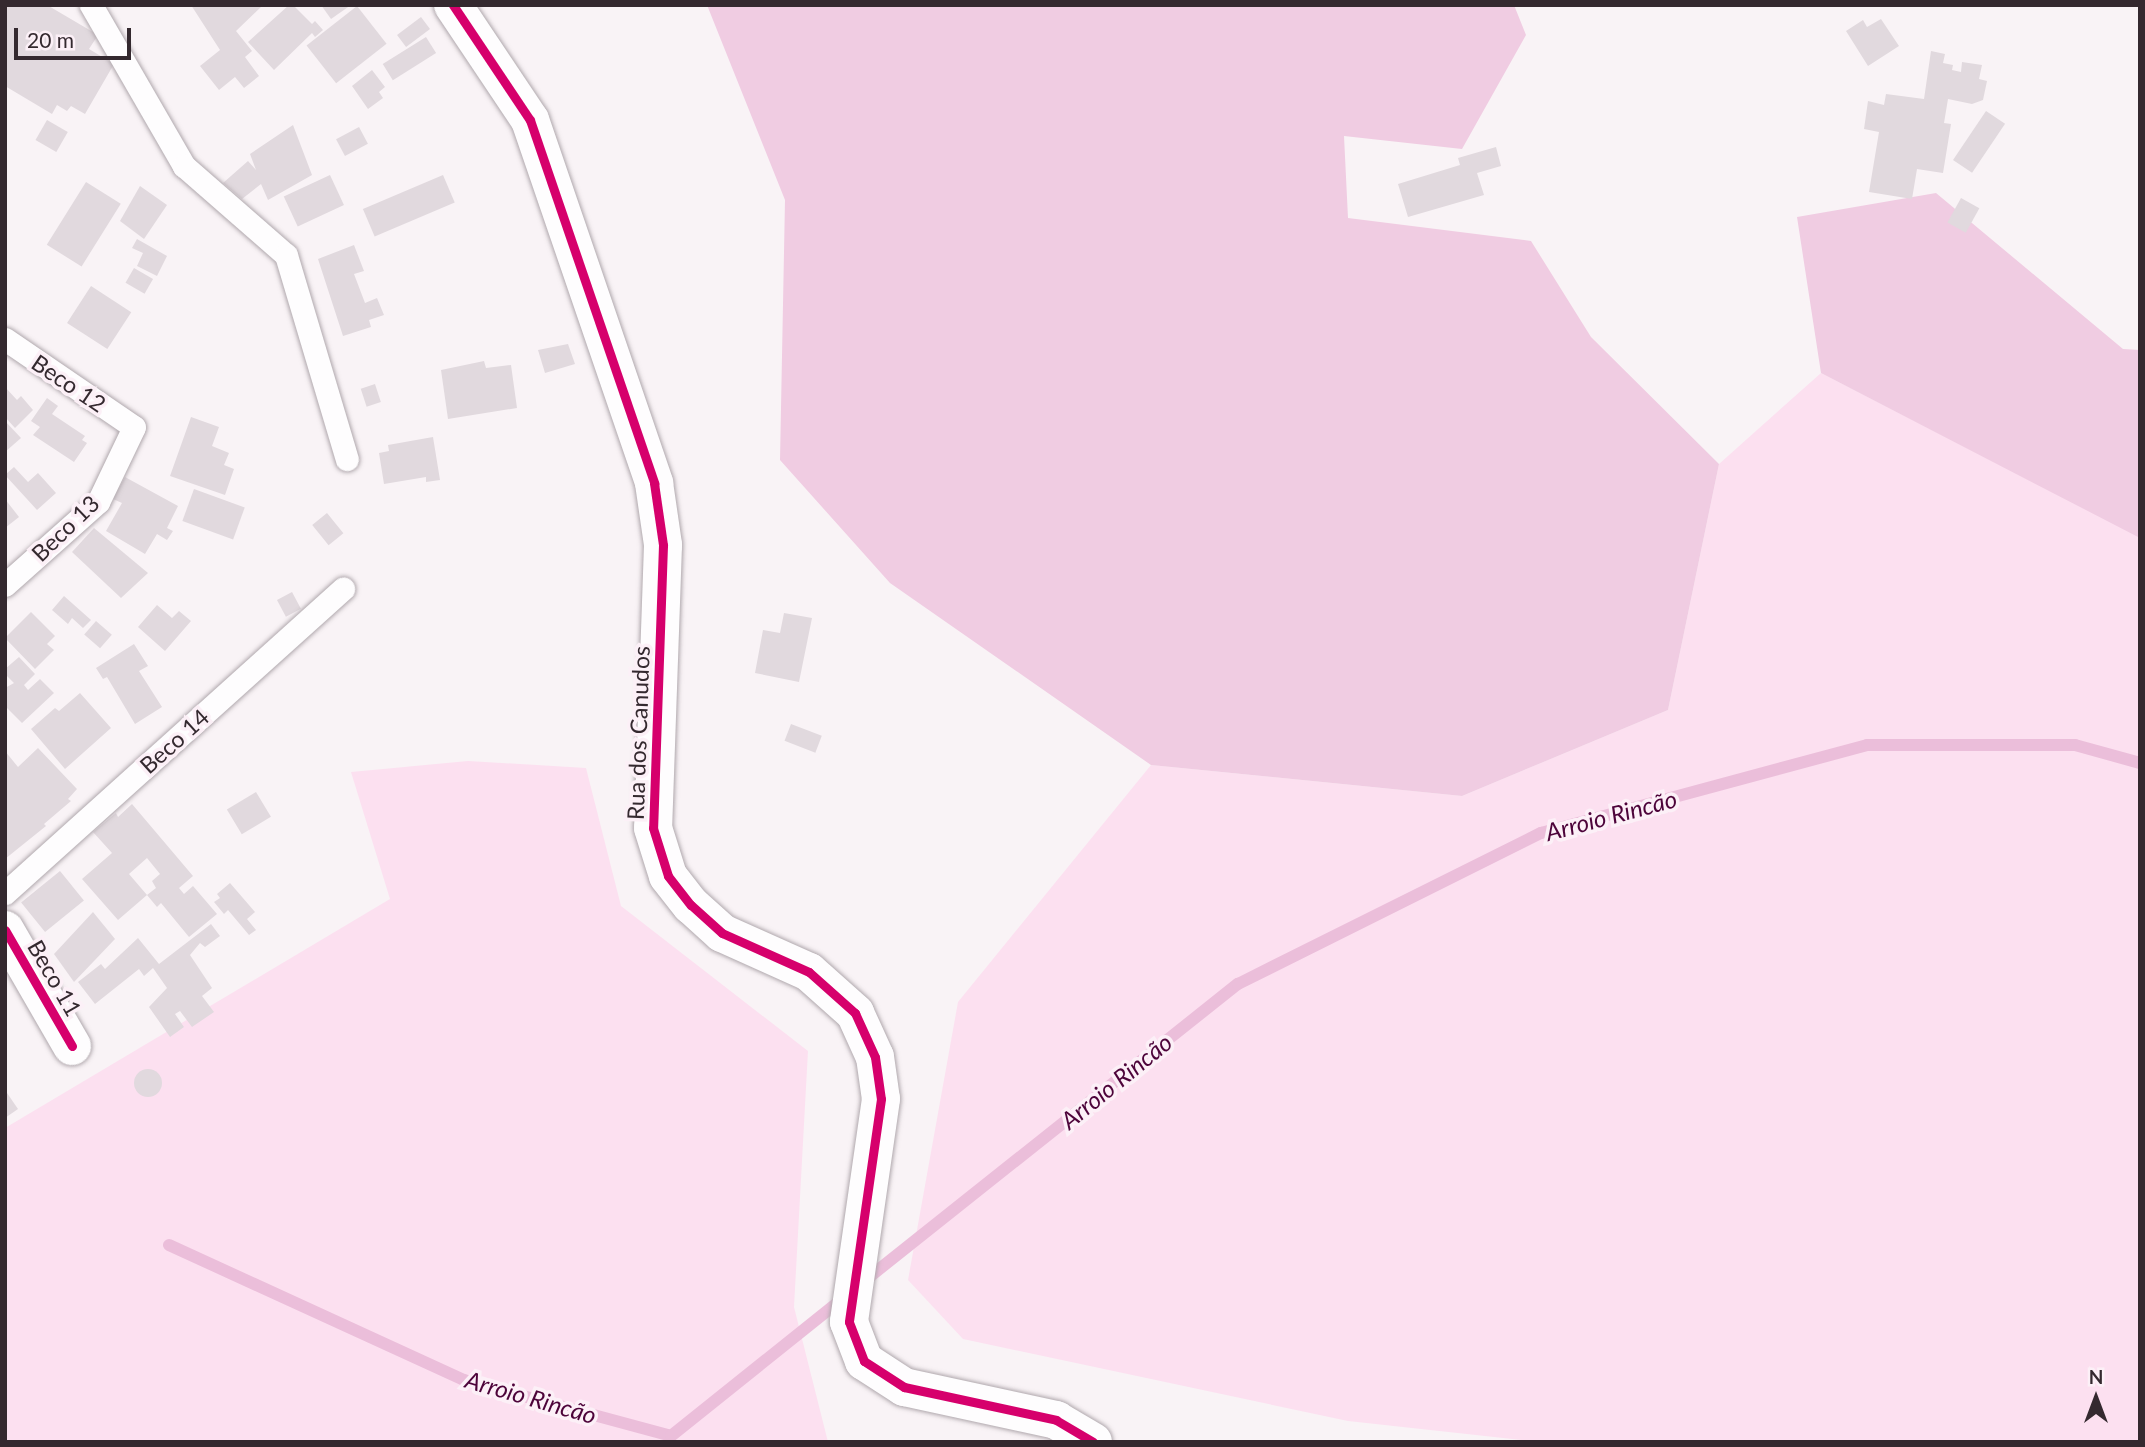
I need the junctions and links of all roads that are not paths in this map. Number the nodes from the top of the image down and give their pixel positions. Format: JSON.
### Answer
{"nodes":[{"id":1,"x":91,"y":5,"type":"edge"},
{"id":2,"x":453,"y":5,"type":"edge"},
{"id":3,"x":5,"y":339,"type":"edge"},
{"id":4,"x":134,"y":427,"type":"joint"},
{"id":5,"x":347,"y":459,"type":"dead end"},
{"id":6,"x":5,"y":585,"type":"edge"},
{"id":7,"x":342,"y":589,"type":"dead end"},
{"id":8,"x":5,"y":892,"type":"edge"},
{"id":9,"x":5,"y":930,"type":"edge"},
{"id":10,"x":72,"y":1046,"type":"dead end"},
{"id":11,"x":1093,"y":1442,"type":"edge"}],
"edges":[{"from":1,"to":5,"type":"lane"},
{"from":2,"to":11,"type":"street","name":"Rua dos Canudos"},
{"from":3,"to":4,"type":"lane","name":"Beco 12"},
{"from":4,"to":6,"type":"lane","name":"Beco 13"},
{"from":7,"to":8,"type":"lane","name":"Beco 14"},
{"from":9,"to":10,"type":"street","name":"Beco 11"}]}
